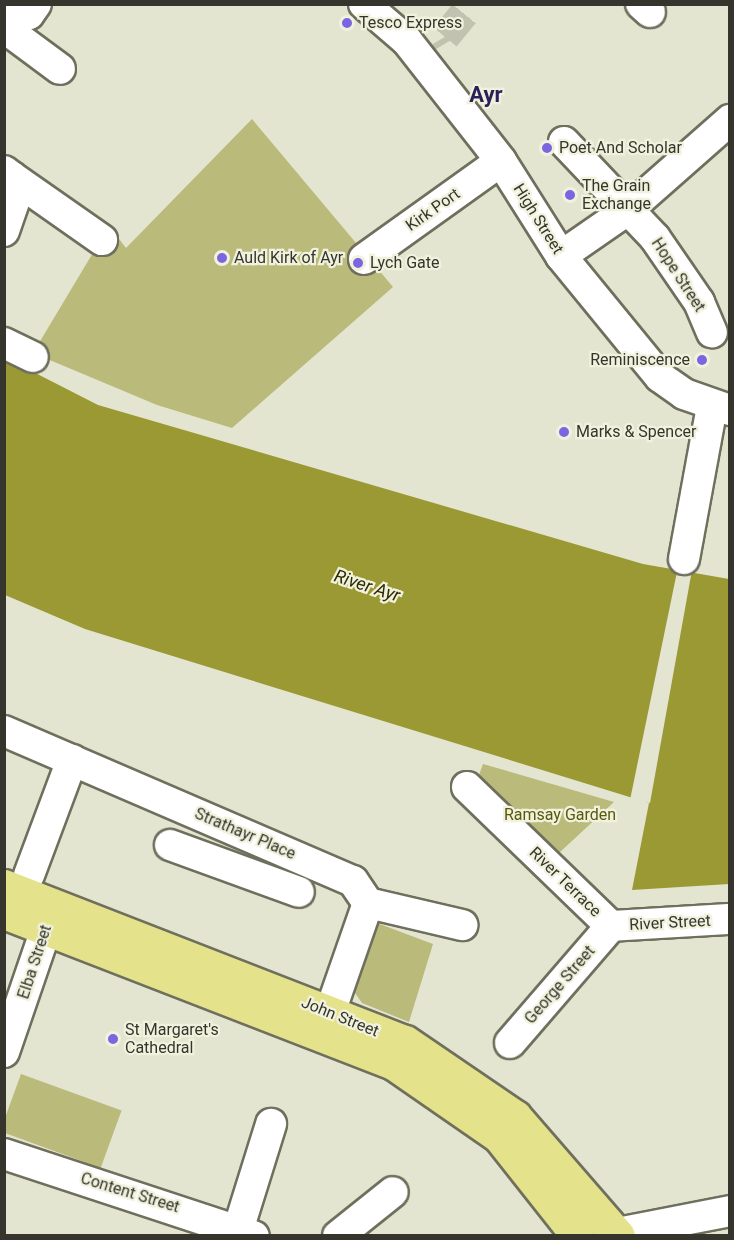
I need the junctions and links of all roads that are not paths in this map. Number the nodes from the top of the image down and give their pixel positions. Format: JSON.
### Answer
{"nodes":[{"id":1,"x":364,"y":4,"type":"edge"},
{"id":2,"x":13,"y":18,"type":"edge"},
{"id":3,"x":60,"y":69,"type":"dead end"},
{"id":4,"x":729,"y":120,"type":"edge"},
{"id":5,"x":564,"y":142,"type":"dead end"},
{"id":6,"x":501,"y":162,"type":"junction"},
{"id":7,"x":8,"y":174,"type":"edge"},
{"id":8,"x":629,"y":209,"type":"junction"},
{"id":9,"x":4,"y":231,"type":"edge"},
{"id":10,"x":102,"y":240,"type":"dead end"},
{"id":11,"x":561,"y":256,"type":"junction"},
{"id":12,"x":364,"y":259,"type":"dead end"},
{"id":13,"x":712,"y":333,"type":"dead end"},
{"id":14,"x":4,"y":343,"type":"edge"},
{"id":15,"x":33,"y":357,"type":"dead end"},
{"id":16,"x":721,"y":409,"type":"edge"},
{"id":17,"x":684,"y":559,"type":"dead end"},
{"id":18,"x":4,"y":731,"type":"edge"},
{"id":19,"x":72,"y":760,"type":"junction"},
{"id":20,"x":467,"y":787,"type":"dead end"},
{"id":21,"x":260,"y":841,"type":"junction"},
{"id":22,"x":170,"y":845,"type":"dead end"},
{"id":23,"x":247,"y":873,"type":"junction"},
{"id":24,"x":17,"y":880,"type":"edge"},
{"id":25,"x":299,"y":892,"type":"dead end"},
{"id":26,"x":368,"y":903,"type":"junction"},
{"id":27,"x":4,"y":912,"type":"edge"},
{"id":28,"x":50,"y":917,"type":"junction"},
{"id":29,"x":729,"y":919,"type":"edge"},
{"id":30,"x":462,"y":926,"type":"dead end"},
{"id":31,"x":611,"y":926,"type":"junction"},
{"id":32,"x":330,"y":1012,"type":"junction"},
{"id":33,"x":510,"y":1043,"type":"dead end"},
{"id":34,"x":6,"y":1046,"type":"edge"},
{"id":35,"x":271,"y":1124,"type":"dead end"},
{"id":36,"x":4,"y":1154,"type":"edge"},
{"id":37,"x":393,"y":1192,"type":"dead end"},
{"id":38,"x":729,"y":1211,"type":"edge"},
{"id":39,"x":247,"y":1231,"type":"edge"},
{"id":40,"x":618,"y":1234,"type":"edge"},
{"id":41,"x":338,"y":1236,"type":"edge"},
{"id":42,"x":579,"y":1236,"type":"edge"}],
"edges":[{"from":1,"to":6,"type":"street","name":"High Street"},
{"from":2,"to":3,"type":"street"},
{"from":4,"to":8,"type":"street"},
{"from":5,"to":8,"type":"street","name":"Hope Street"},
{"from":6,"to":11,"type":"street","name":"High Street"},
{"from":6,"to":12,"type":"street","name":"Kirk Port"},
{"from":7,"to":9,"type":"street"},
{"from":7,"to":10,"type":"street"},
{"from":8,"to":11,"type":"street"},
{"from":8,"to":13,"type":"street","name":"Hope Street"},
{"from":11,"to":16,"type":"street","name":"High Street"},
{"from":14,"to":15,"type":"street"},
{"from":16,"to":17,"type":"street"},
{"from":18,"to":19,"type":"street","name":"Strathayr Place"},
{"from":19,"to":21,"type":"street","name":"Strathayr Place"},
{"from":19,"to":24,"type":"street"},
{"from":20,"to":31,"type":"street","name":"River Terrace"},
{"from":21,"to":23,"type":"street"},
{"from":21,"to":26,"type":"street","name":"Strathayr Place"},
{"from":22,"to":23,"type":"street"},
{"from":23,"to":25,"type":"street"},
{"from":24,"to":28,"type":"main road","name":"John Street"},
{"from":26,"to":30,"type":"street"},
{"from":26,"to":32,"type":"street"},
{"from":27,"to":28,"type":"main road","name":"John Street"},
{"from":28,"to":32,"type":"main road","name":"John Street"},
{"from":28,"to":34,"type":"street","name":"Elba Street"},
{"from":28,"to":42,"type":"main road","name":"John Street"},
{"from":29,"to":31,"type":"street","name":"River Street"},
{"from":31,"to":33,"type":"street","name":"George Street"},
{"from":32,"to":40,"type":"main road","name":"John Street"},
{"from":35,"to":39,"type":"street"},
{"from":36,"to":39,"type":"street","name":"Content Street"},
{"from":37,"to":41,"type":"street"},
{"from":38,"to":40,"type":"street"}]}
